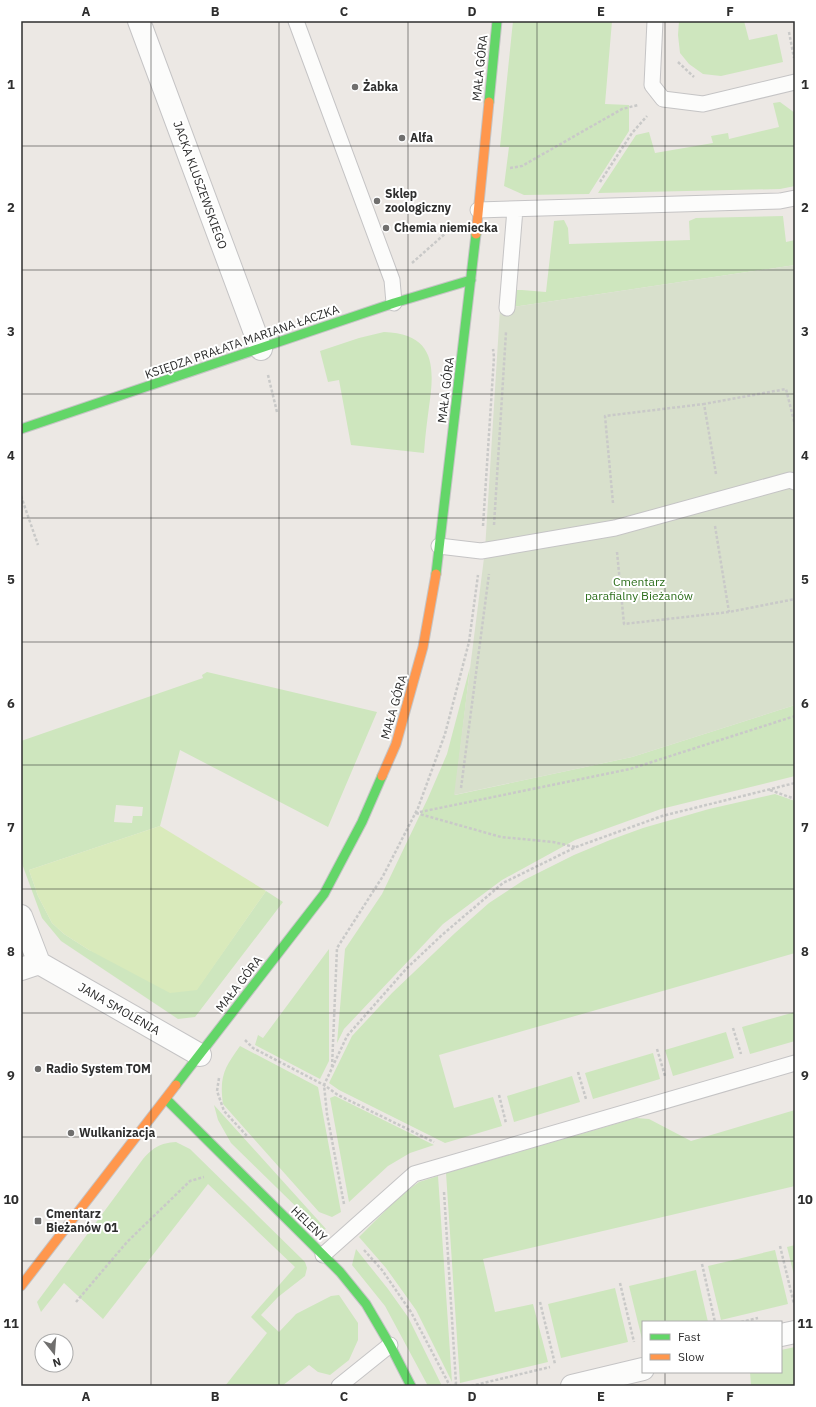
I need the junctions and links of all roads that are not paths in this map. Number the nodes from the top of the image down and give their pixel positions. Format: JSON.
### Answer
{"nodes":[{"id":1,"x":139,"y":21,"type":"edge"},
{"id":2,"x":296,"y":21,"type":"edge"},
{"id":3,"x":497,"y":21,"type":"edge"},
{"id":4,"x":654,"y":21,"type":"edge"},
{"id":5,"x":795,"y":82,"type":"edge"},
{"id":6,"x":795,"y":198,"type":"edge"},
{"id":7,"x":515,"y":209,"type":"junction"},
{"id":8,"x":478,"y":210,"type":"junction"},
{"id":9,"x":471,"y":280,"type":"junction"},
{"id":10,"x":394,"y":303,"type":"junction"},
{"id":11,"x":507,"y":308,"type":"dead end"},
{"id":12,"x":261,"y":349,"type":"junction"},
{"id":13,"x":21,"y":429,"type":"edge"},
{"id":14,"x":795,"y":482,"type":"edge"},
{"id":15,"x":439,"y":546,"type":"junction"},
{"id":16,"x":21,"y":916,"type":"edge"},
{"id":17,"x":30,"y":966,"type":"edge"},
{"id":18,"x":200,"y":1055,"type":"junction"},
{"id":19,"x":795,"y":1063,"type":"edge"},
{"id":20,"x":166,"y":1100,"type":"junction"},
{"id":21,"x":323,"y":1255,"type":"junction"},
{"id":22,"x":21,"y":1286,"type":"edge"},
{"id":23,"x":795,"y":1332,"type":"edge"},
{"id":24,"x":782,"y":1335,"type":"edge"},
{"id":25,"x":390,"y":1345,"type":"junction"},
{"id":26,"x":642,"y":1369,"type":"edge"},
{"id":27,"x":339,"y":1386,"type":"edge"},
{"id":28,"x":411,"y":1386,"type":"edge"},
{"id":29,"x":572,"y":1386,"type":"edge"}],
"edges":[{"from":1,"to":12,"type":"street","name":"JACKA KLUSZEWSKIEGO"},
{"from":2,"to":10,"type":"lane"},
{"from":3,"to":8,"type":"street","name":"MAŁA GÓRA"},
{"from":4,"to":5,"type":"lane"},
{"from":6,"to":7,"type":"lane"},
{"from":7,"to":8,"type":"lane"},
{"from":7,"to":11,"type":"lane"},
{"from":8,"to":9,"type":"street","name":"MAŁA GÓRA"},
{"from":9,"to":10,"type":"street","name":"KSIĘDZA PRAŁATA MARIANA ŁACZKA"},
{"from":9,"to":15,"type":"street","name":"MAŁA GÓRA"},
{"from":10,"to":12,"type":"street","name":"KSIĘDZA PRAŁATA MARIANA ŁACZKA"},
{"from":12,"to":13,"type":"street","name":"KSIĘDZA PRAŁATA MARIANA ŁACZKA"},
{"from":14,"to":15,"type":"lane"},
{"from":15,"to":18,"type":"street","name":"MAŁA GÓRA"},
{"from":16,"to":17,"type":"street","name":"JANA SMOLENIA"},
{"from":17,"to":18,"type":"street","name":"JANA SMOLENIA"},
{"from":18,"to":20,"type":"street","name":"MAŁA GÓRA"},
{"from":19,"to":21,"type":"lane"},
{"from":20,"to":21,"type":"street","name":"HELENY"},
{"from":20,"to":22,"type":"street","name":"MAŁA GÓRA"},
{"from":21,"to":25,"type":"street","name":"HELENY"},
{"from":23,"to":24,"type":"street"},
{"from":25,"to":27,"type":"lane"},
{"from":25,"to":28,"type":"street","name":"HELENY"},
{"from":26,"to":29,"type":"street"}]}
